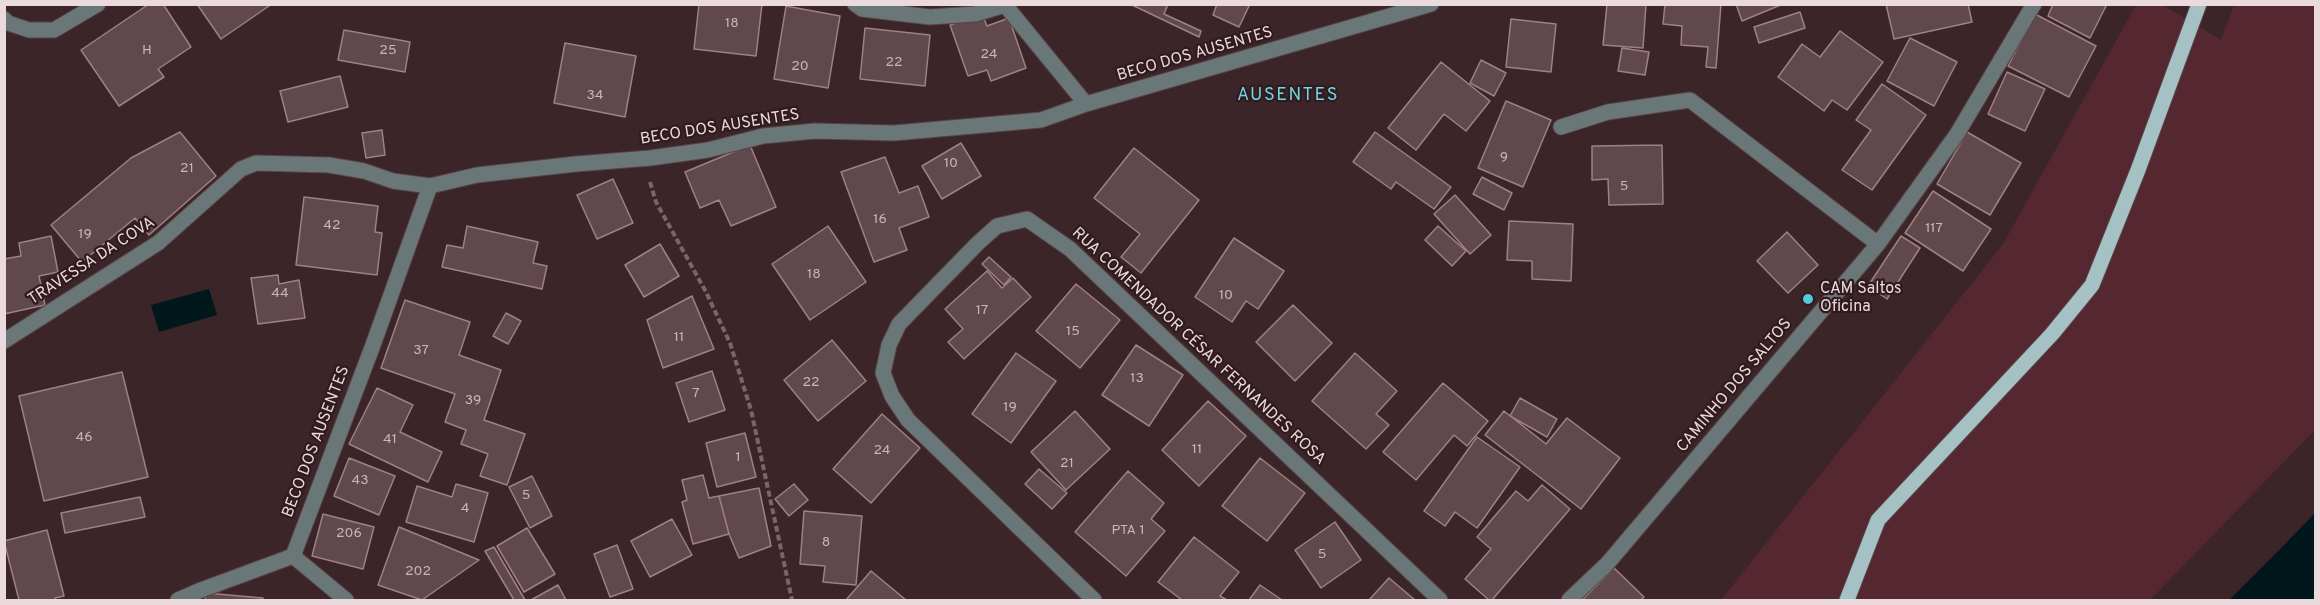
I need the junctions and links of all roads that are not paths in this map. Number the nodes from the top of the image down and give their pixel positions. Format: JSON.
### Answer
{"nodes":[{"id":1,"x":98,"y":4,"type":"edge"},
{"id":2,"x":855,"y":4,"type":"edge"},
{"id":3,"x":1431,"y":4,"type":"edge"},
{"id":4,"x":2034,"y":4,"type":"edge"},
{"id":5,"x":2199,"y":4,"type":"edge"},
{"id":6,"x":1006,"y":5,"type":"edge"},
{"id":7,"x":4,"y":19,"type":"edge"},
{"id":8,"x":1086,"y":104,"type":"junction"},
{"id":9,"x":1561,"y":127,"type":"dead end"},
{"id":10,"x":430,"y":186,"type":"junction"},
{"id":11,"x":1878,"y":244,"type":"junction"},
{"id":12,"x":4,"y":342,"type":"edge"},
{"id":13,"x":293,"y":556,"type":"junction"},
{"id":14,"x":178,"y":600,"type":"edge"},
{"id":15,"x":346,"y":600,"type":"edge"},
{"id":16,"x":1094,"y":600,"type":"edge"},
{"id":17,"x":1440,"y":600,"type":"edge"},
{"id":18,"x":1569,"y":600,"type":"edge"},
{"id":19,"x":1847,"y":600,"type":"edge"}],
"edges":[{"from":1,"to":7,"type":"street"},
{"from":2,"to":6,"type":"street"},
{"from":3,"to":8,"type":"street","name":"BECO DOS AUSENTES"},
{"from":4,"to":11,"type":"street","name":"CAMINHO DOS SALTOS"},
{"from":5,"to":19,"type":"main road"},
{"from":6,"to":8,"type":"street"},
{"from":8,"to":10,"type":"street","name":"BECO DOS AUSENTES"},
{"from":9,"to":11,"type":"street"},
{"from":10,"to":12,"type":"street","name":"TRAVESSA DA COVA"},
{"from":10,"to":13,"type":"street","name":"BECO DOS AUSENTES"},
{"from":11,"to":18,"type":"street","name":"CAMINHO DOS SALTOS"},
{"from":13,"to":14,"type":"street"},
{"from":13,"to":15,"type":"street"},
{"from":16,"to":17,"type":"street","name":"RUA COMENDADOR CÉSAR FERNANDES ROSA"}]}
